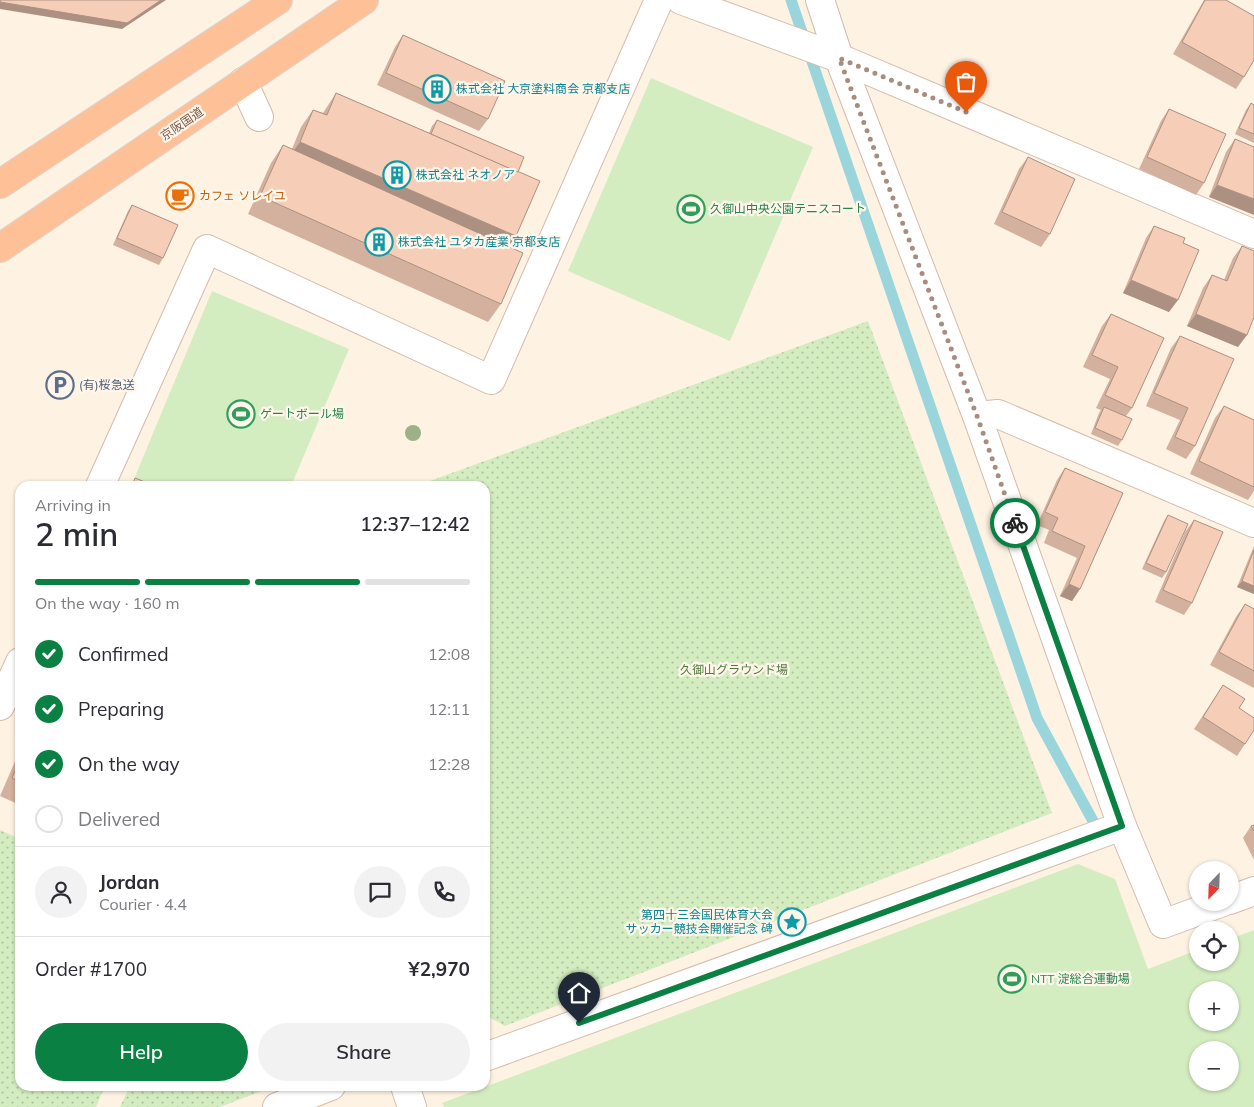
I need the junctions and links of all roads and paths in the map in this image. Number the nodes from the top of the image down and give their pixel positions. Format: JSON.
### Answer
{"nodes":[{"id":1,"x":278,"y":0,"type":"edge"},
{"id":2,"x":364,"y":0,"type":"edge"},
{"id":3,"x":659,"y":0,"type":"edge"},
{"id":4,"x":681,"y":0,"type":"edge"},
{"id":5,"x":820,"y":0,"type":"edge"},
{"id":6,"x":839,"y":58,"type":"junction"},
{"id":7,"x":243,"y":82,"type":"junction"},
{"id":8,"x":259,"y":118,"type":"dead end"},
{"id":9,"x":0,"y":184,"type":"edge"},
{"id":10,"x":1254,"y":234,"type":"edge"},
{"id":11,"x":0,"y":248,"type":"edge"},
{"id":12,"x":977,"y":416,"type":"junction"},
{"id":13,"x":102,"y":481,"type":"edge"},
{"id":14,"x":1254,"y":523,"type":"edge"},
{"id":15,"x":15,"y":673,"type":"edge"},
{"id":16,"x":0,"y":706,"type":"edge"},
{"id":17,"x":1122,"y":826,"type":"junction"},
{"id":18,"x":1254,"y":891,"type":"edge"},
{"id":19,"x":1239,"y":897,"type":"edge"},
{"id":20,"x":1198,"y":911,"type":"edge"},
{"id":21,"x":490,"y":1055,"type":"edge"},
{"id":22,"x":318,"y":1091,"type":"edge"},
{"id":23,"x":406,"y":1091,"type":"edge"},
{"id":24,"x":277,"y":1107,"type":"edge"},
{"id":25,"x":412,"y":1107,"type":"edge"}],
"edges":[{"from":1,"to":9,"type":"highway"},
{"from":2,"to":7,"type":"highway","name":"京阪国道"},
{"from":3,"to":13,"type":"street"},
{"from":4,"to":6,"type":"street"},
{"from":5,"to":6,"type":"street"},
{"from":6,"to":10,"type":"street"},
{"from":6,"to":12,"type":"street"},
{"from":7,"to":8,"type":"street"},
{"from":7,"to":11,"type":"highway","name":"京阪国道"},
{"from":12,"to":14,"type":"street"},
{"from":12,"to":17,"type":"street"},
{"from":15,"to":16,"type":"street"},
{"from":17,"to":20,"type":"street"},
{"from":17,"to":21,"type":"street"},
{"from":18,"to":19,"type":"street"},
{"from":22,"to":24,"type":"street"},
{"from":23,"to":25,"type":"street"}]}
